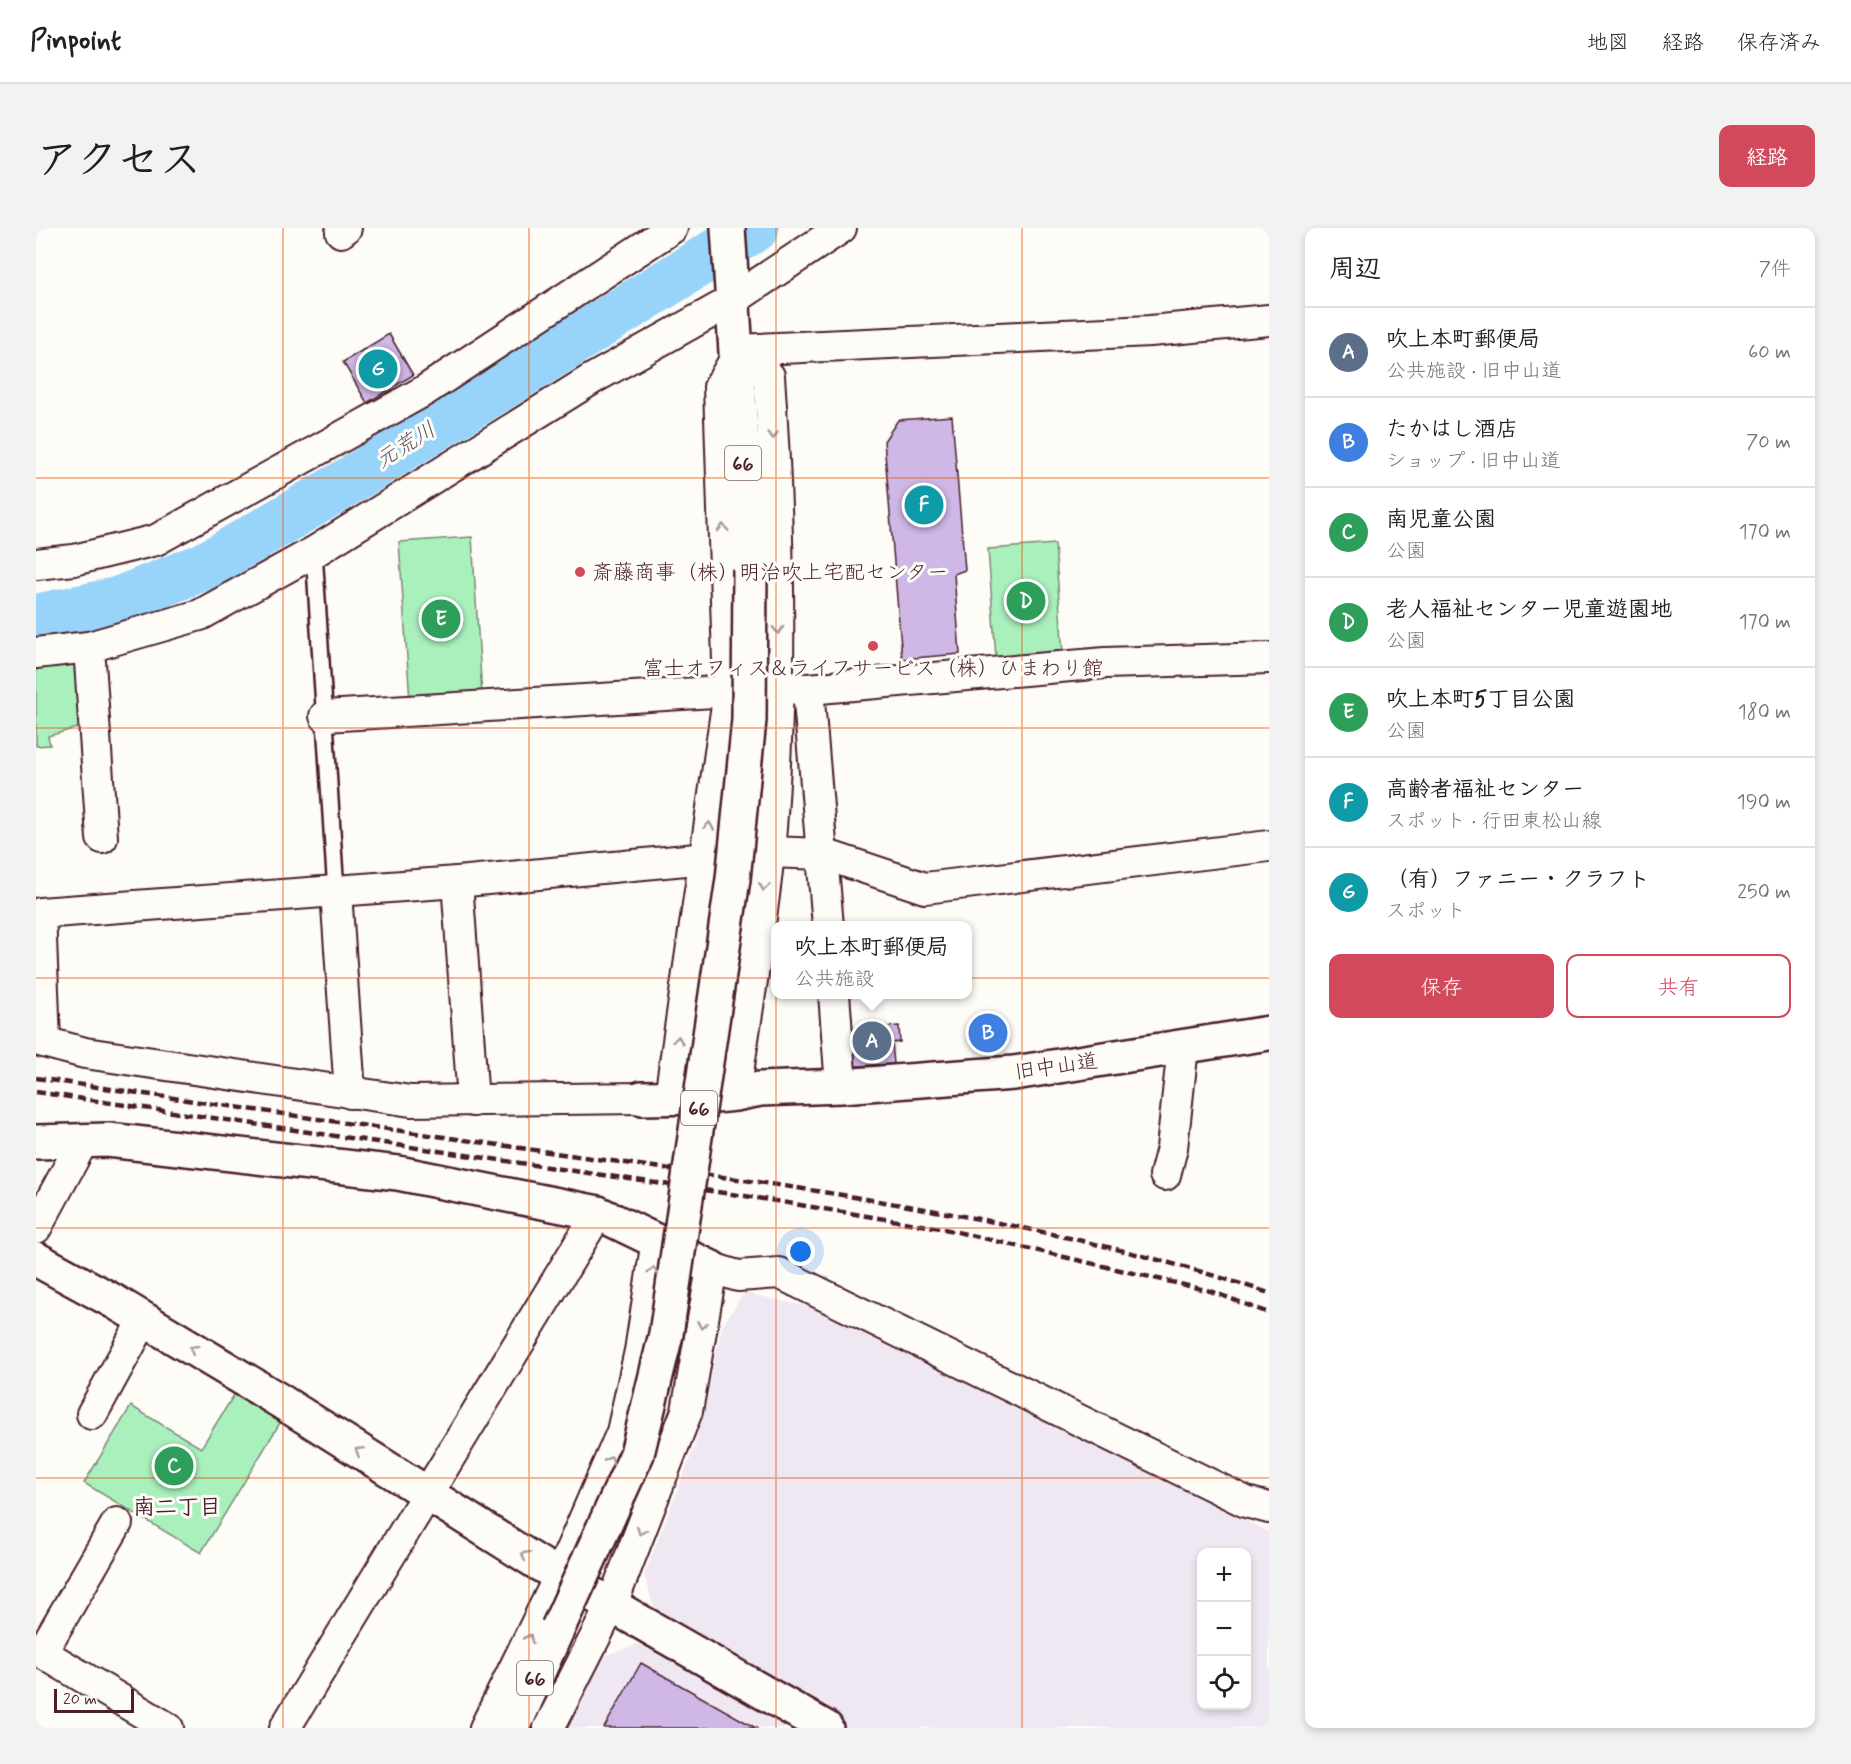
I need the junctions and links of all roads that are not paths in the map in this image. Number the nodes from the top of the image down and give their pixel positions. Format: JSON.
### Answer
{"nodes":[{"id":1,"x":672,"y":228,"type":"edge"},
{"id":2,"x":728,"y":228,"type":"edge"},
{"id":3,"x":841,"y":228,"type":"edge"},
{"id":4,"x":733,"y":294,"type":"junction"},
{"id":5,"x":1269,"y":320,"type":"edge"},
{"id":6,"x":737,"y":353,"type":"junction"},
{"id":7,"x":314,"y":552,"type":"junction"},
{"id":8,"x":36,"y":564,"type":"edge"},
{"id":9,"x":89,"y":647,"type":"junction"},
{"id":10,"x":36,"y":653,"type":"edge"},
{"id":11,"x":1269,"y":658,"type":"edge"},
{"id":12,"x":793,"y":689,"type":"junction"},
{"id":13,"x":729,"y":691,"type":"junction"},
{"id":14,"x":325,"y":716,"type":"junction"},
{"id":15,"x":102,"y":838,"type":"dead end"},
{"id":16,"x":1269,"y":846,"type":"edge"},
{"id":17,"x":769,"y":852,"type":"junction"},
{"id":18,"x":823,"y":854,"type":"junction"},
{"id":19,"x":705,"y":859,"type":"junction"},
{"id":20,"x":457,"y":882,"type":"junction"},
{"id":21,"x":336,"y":892,"type":"junction"},
{"id":22,"x":828,"y":921,"type":"edge"},
{"id":23,"x":834,"y":999,"type":"edge"},
{"id":24,"x":1269,"y":1032,"type":"edge"},
{"id":25,"x":41,"y":1041,"type":"edge"},
{"id":26,"x":1183,"y":1047,"type":"junction"},
{"id":27,"x":841,"y":1086,"type":"junction"},
{"id":28,"x":350,"y":1093,"type":"junction"},
{"id":29,"x":735,"y":1094,"type":"junction"},
{"id":30,"x":656,"y":1098,"type":"junction"},
{"id":31,"x":473,"y":1101,"type":"junction"},
{"id":32,"x":83,"y":1141,"type":"junction"},
{"id":33,"x":36,"y":1142,"type":"edge"},
{"id":34,"x":1165,"y":1175,"type":"dead end"},
{"id":35,"x":598,"y":1212,"type":"junction"},
{"id":36,"x":36,"y":1228,"type":"edge"},
{"id":37,"x":657,"y":1240,"type":"junction"},
{"id":38,"x":36,"y":1259,"type":"edge"},
{"id":39,"x":712,"y":1268,"type":"junction"},
{"id":40,"x":144,"y":1319,"type":"junction"},
{"id":41,"x":92,"y":1414,"type":"dead end"},
{"id":42,"x":426,"y":1493,"type":"junction"},
{"id":43,"x":1269,"y":1508,"type":"edge"},
{"id":44,"x":117,"y":1523,"type":"dead end"},
{"id":45,"x":560,"y":1575,"type":"junction"},
{"id":46,"x":612,"y":1604,"type":"junction"},
{"id":47,"x":39,"y":1650,"type":"edge"},
{"id":48,"x":168,"y":1728,"type":"edge"},
{"id":49,"x":285,"y":1728,"type":"edge"},
{"id":50,"x":485,"y":1728,"type":"edge"},
{"id":51,"x":513,"y":1728,"type":"edge"},
{"id":52,"x":549,"y":1728,"type":"edge"},
{"id":53,"x":826,"y":1728,"type":"edge"}],
"edges":[{"from":1,"to":8,"type":"street"},
{"from":2,"to":4,"type":"street","number":"66"},
{"from":3,"to":4,"type":"street"},
{"from":4,"to":6,"type":"street","number":"66"},
{"from":4,"to":7,"type":"street"},
{"from":5,"to":6,"type":"street"},
{"from":6,"to":12,"type":"street","one_way":true},
{"from":13,"to":6,"type":"street","one_way":true},
{"from":6,"to":51,"type":"street","number":"66","bridge":true},
{"from":7,"to":9,"type":"street"},
{"from":7,"to":14,"type":"lane"},
{"from":9,"to":10,"type":"street"},
{"from":9,"to":15,"type":"street"},
{"from":11,"to":12,"type":"street"},
{"from":12,"to":13,"type":"street"},
{"from":12,"to":17,"type":"street"},
{"from":12,"to":18,"type":"street"},
{"from":13,"to":14,"type":"street"},
{"from":19,"to":13,"type":"street","one_way":true},
{"from":14,"to":21,"type":"lane"},
{"from":16,"to":18,"type":"street"},
{"from":17,"to":18,"type":"street"},
{"from":17,"to":19,"type":"street"},
{"from":17,"to":29,"type":"street","one_way":true},
{"from":18,"to":22,"type":"street"},
{"from":19,"to":20,"type":"street"},
{"from":30,"to":19,"type":"street","one_way":true},
{"from":20,"to":21,"type":"street"},
{"from":20,"to":31,"type":"street"},
{"from":21,"to":25,"type":"street"},
{"from":21,"to":28,"type":"street"},
{"from":23,"to":27,"type":"street"},
{"from":24,"to":26,"type":"street","name":"旧中山道"},
{"from":25,"to":28,"type":"street"},
{"from":26,"to":27,"type":"street","name":"旧中山道"},
{"from":26,"to":34,"type":"street"},
{"from":27,"to":29,"type":"street","name":"旧中山道"},
{"from":28,"to":31,"type":"street"},
{"from":29,"to":30,"type":"street","name":"旧中山道"},
{"from":30,"to":31,"type":"street"},
{"from":32,"to":33,"type":"street"},
{"from":32,"to":35,"type":"street"},
{"from":32,"to":36,"type":"street"},
{"from":35,"to":37,"type":"street"},
{"from":35,"to":42,"type":"street"},
{"from":37,"to":39,"type":"street"},
{"from":45,"to":37,"type":"street","one_way":true},
{"from":38,"to":40,"type":"street"},
{"from":39,"to":43,"type":"street"},
{"from":39,"to":46,"type":"street","one_way":true},
{"from":40,"to":41,"type":"street"},
{"from":42,"to":40,"type":"street","one_way":true},
{"from":45,"to":42,"type":"street","one_way":true},
{"from":42,"to":49,"type":"street"},
{"from":44,"to":47,"type":"street"},
{"from":45,"to":46,"type":"street"},
{"from":50,"to":45,"type":"street","one_way":true},
{"from":46,"to":52,"type":"street"},
{"from":46,"to":53,"type":"street"},
{"from":47,"to":48,"type":"street"}]}
